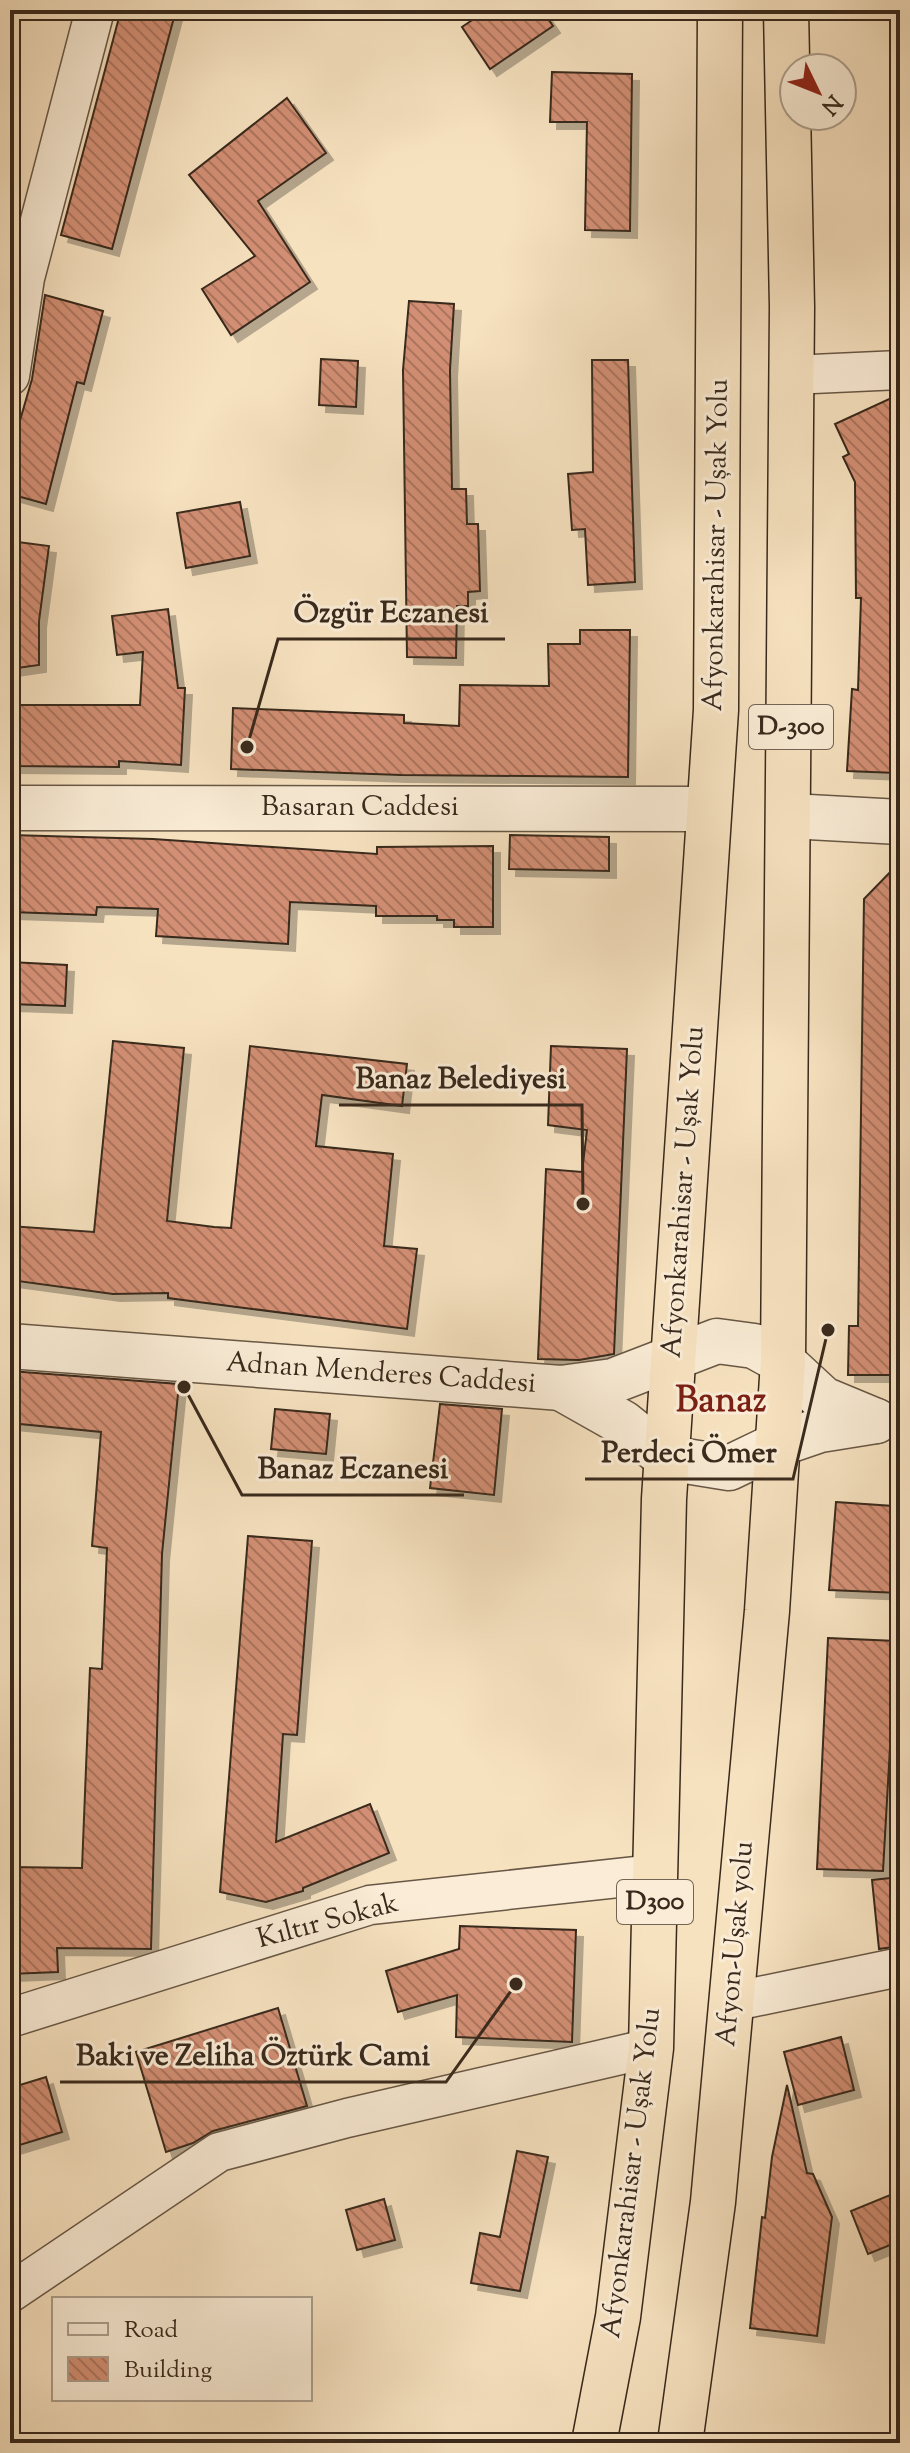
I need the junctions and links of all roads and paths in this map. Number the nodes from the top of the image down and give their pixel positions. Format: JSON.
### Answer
{"nodes":[{"id":1,"x":95,"y":10,"type":"edge"},
{"id":2,"x":720,"y":10,"type":"edge"},
{"id":3,"x":786,"y":10,"type":"edge"},
{"id":4,"x":900,"y":370,"type":"edge"},
{"id":5,"x":791,"y":375,"type":"junction"},
{"id":6,"x":10,"y":376,"type":"edge"},
{"id":7,"x":10,"y":808,"type":"edge"},
{"id":8,"x":709,"y":809,"type":"junction"},
{"id":9,"x":790,"y":816,"type":"junction"},
{"id":10,"x":900,"y":822,"type":"edge"},
{"id":11,"x":10,"y":1346,"type":"edge"},
{"id":12,"x":674,"y":1357,"type":"junction"},
{"id":13,"x":783,"y":1362,"type":"junction"},
{"id":14,"x":561,"y":1388,"type":"junction"},
{"id":15,"x":888,"y":1421,"type":"edge"},
{"id":16,"x":779,"y":1444,"type":"junction"},
{"id":17,"x":667,"y":1458,"type":"junction"},
{"id":18,"x":655,"y":1874,"type":"junction"},
{"id":19,"x":900,"y":1967,"type":"edge"},
{"id":20,"x":731,"y":2002,"type":"junction"},
{"id":21,"x":10,"y":2018,"type":"edge"},
{"id":22,"x":651,"y":2048,"type":"junction"},
{"id":23,"x":10,"y":2293,"type":"edge"},
{"id":24,"x":594,"y":2443,"type":"edge"},
{"id":25,"x":680,"y":2443,"type":"edge"}],
"edges":[{"from":1,"to":6,"type":"street"},
{"from":2,"to":8,"type":"highway","name":"Afyonkarahisar - Uşak Yolu","number":"D300"},
{"from":3,"to":5,"type":"highway","number":"D-300"},
{"from":4,"to":5,"type":"street"},
{"from":5,"to":9,"type":"highway","number":"D-300"},
{"from":7,"to":8,"type":"street","name":"Basaran Caddesi"},
{"from":8,"to":12,"type":"highway","name":"Afyonkarahisar - Uşak Yolu","number":"D300"},
{"from":9,"to":10,"type":"street"},
{"from":9,"to":13,"type":"highway","number":"D-300"},
{"from":11,"to":14,"type":"street","name":"Adnan Menderes Caddesi"},
{"from":12,"to":13,"type":"street"},
{"from":12,"to":14,"type":"street"},
{"from":12,"to":17,"type":"highway","name":"Afyonkarahisar - Uşak Yolu","number":"D300"},
{"from":13,"to":15,"type":"street"},
{"from":13,"to":16,"type":"highway","number":"D-300"},
{"from":14,"to":17,"type":"street"},
{"from":15,"to":16,"type":"street"},
{"from":16,"to":17,"type":"street"},
{"from":16,"to":20,"type":"highway","name":"Afyon-Uşak yolu"},
{"from":17,"to":18,"type":"highway","name":"Afyonkarahisar - Uşak Yolu","number":"D300"},
{"from":18,"to":21,"type":"street","name":"Kıltır Sokak"},
{"from":18,"to":22,"type":"highway","name":"Afyonkarahisar - Uşak Yolu","number":"D300"},
{"from":19,"to":20,"type":"street"},
{"from":20,"to":25,"type":"highway","name":"Afyon-Uşak yolu"},
{"from":22,"to":23,"type":"street"},
{"from":22,"to":24,"type":"highway","name":"Afyonkarahisar - Uşak Yolu","number":"D300"}]}
